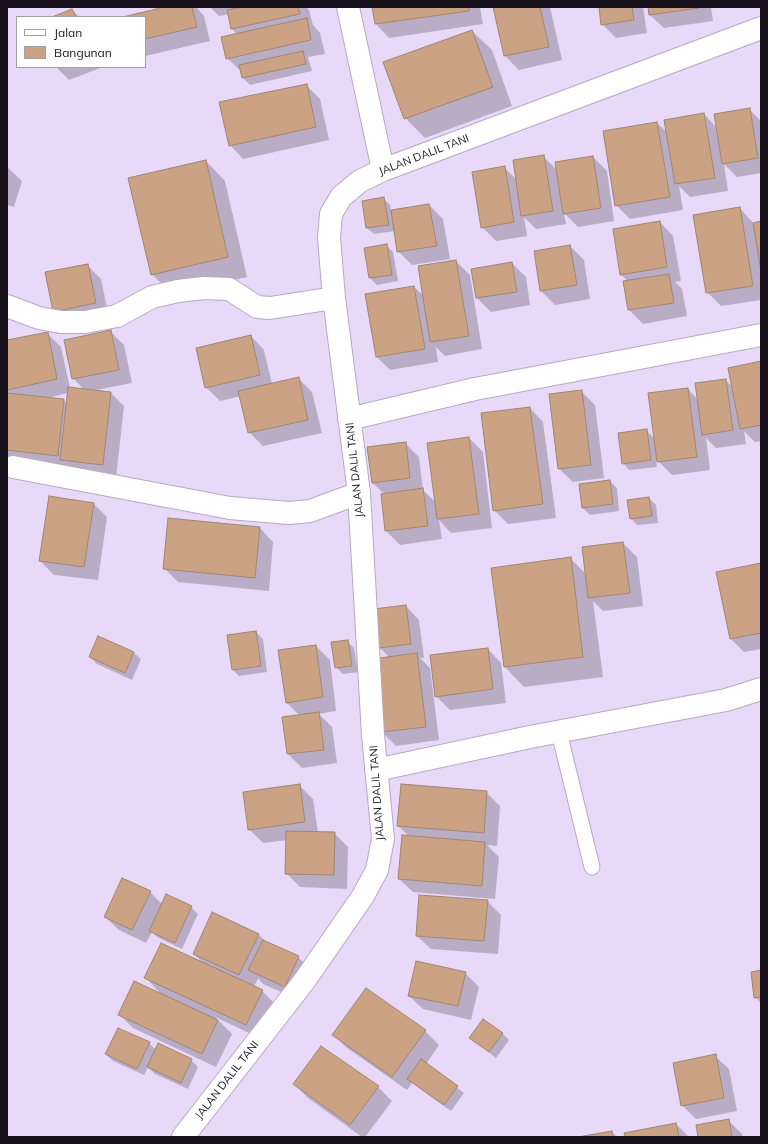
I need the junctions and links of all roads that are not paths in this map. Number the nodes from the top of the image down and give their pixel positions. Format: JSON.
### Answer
{"nodes":[{"id":1,"x":348,"y":7,"type":"edge"},
{"id":2,"x":761,"y":28,"type":"edge"},
{"id":3,"x":383,"y":170,"type":"junction"},
{"id":4,"x":334,"y":298,"type":"junction"},
{"id":5,"x":7,"y":306,"type":"edge"},
{"id":6,"x":761,"y":335,"type":"edge"},
{"id":7,"x":349,"y":419,"type":"junction"},
{"id":8,"x":13,"y":467,"type":"dead end"},
{"id":9,"x":359,"y":492,"type":"junction"},
{"id":10,"x":761,"y":689,"type":"edge"},
{"id":11,"x":559,"y":732,"type":"junction"},
{"id":12,"x":376,"y":770,"type":"junction"},
{"id":13,"x":592,"y":867,"type":"dead end"},
{"id":14,"x":183,"y":1137,"type":"edge"}],
"edges":[{"from":1,"to":3,"type":"street"},
{"from":2,"to":3,"type":"street","name":"JALAN DALIL TANI"},
{"from":3,"to":4,"type":"street","name":"JALAN DALIL TANI"},
{"from":4,"to":5,"type":"street"},
{"from":4,"to":7,"type":"street","name":"JALAN DALIL TANI"},
{"from":6,"to":7,"type":"street"},
{"from":7,"to":9,"type":"street","name":"JALAN DALIL TANI"},
{"from":8,"to":9,"type":"street"},
{"from":9,"to":12,"type":"street","name":"JALAN DALIL TANI"},
{"from":10,"to":11,"type":"street"},
{"from":11,"to":12,"type":"street"},
{"from":11,"to":13,"type":"lane"},
{"from":12,"to":14,"type":"street","name":"JALAN DALIL TANI"}]}
